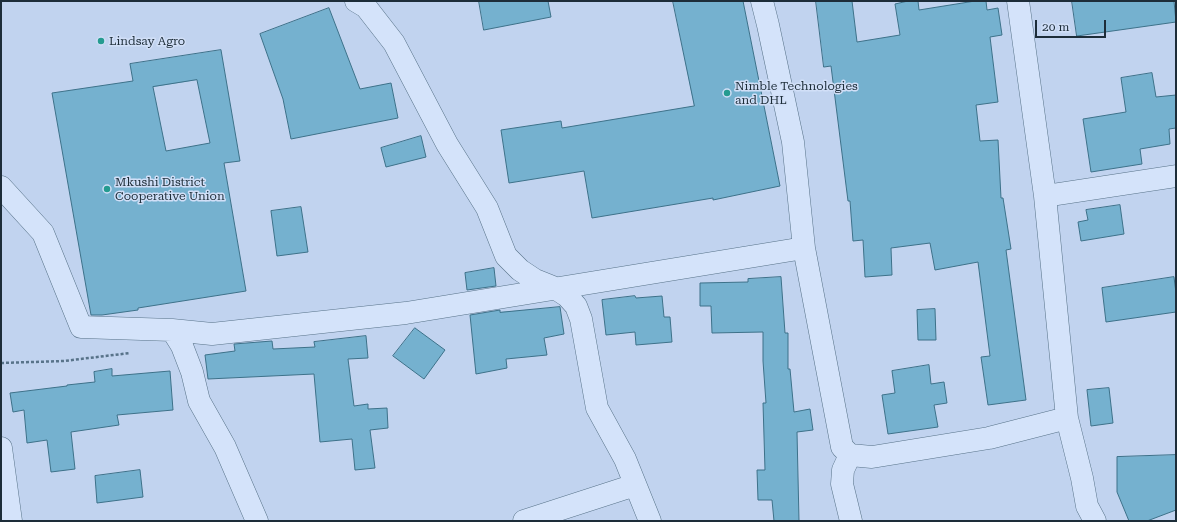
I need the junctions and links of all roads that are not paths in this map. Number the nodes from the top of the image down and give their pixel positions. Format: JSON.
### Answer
{"nodes":[{"id":1,"x":356,"y":1,"type":"edge"},
{"id":2,"x":762,"y":1,"type":"edge"},
{"id":3,"x":1018,"y":1,"type":"edge"},
{"id":4,"x":1176,"y":176,"type":"edge"},
{"id":5,"x":1,"y":187,"type":"edge"},
{"id":6,"x":1045,"y":196,"type":"junction"},
{"id":7,"x":804,"y":248,"type":"junction"},
{"id":8,"x":555,"y":288,"type":"junction"},
{"id":9,"x":172,"y":330,"type":"junction"},
{"id":10,"x":1067,"y":418,"type":"junction"},
{"id":11,"x":1,"y":448,"type":"edge"},
{"id":12,"x":850,"y":455,"type":"junction"},
{"id":13,"x":635,"y":485,"type":"junction"},
{"id":14,"x":11,"y":521,"type":"edge"},
{"id":15,"x":257,"y":521,"type":"edge"},
{"id":16,"x":524,"y":521,"type":"edge"},
{"id":17,"x":650,"y":521,"type":"edge"},
{"id":18,"x":851,"y":521,"type":"edge"},
{"id":19,"x":1095,"y":521,"type":"edge"}],
"edges":[{"from":1,"to":8,"type":"street"},
{"from":2,"to":7,"type":"street"},
{"from":3,"to":6,"type":"street"},
{"from":4,"to":6,"type":"street"},
{"from":5,"to":9,"type":"street"},
{"from":6,"to":10,"type":"street"},
{"from":7,"to":8,"type":"street"},
{"from":7,"to":12,"type":"street"},
{"from":8,"to":9,"type":"street"},
{"from":8,"to":13,"type":"street"},
{"from":9,"to":15,"type":"street"},
{"from":10,"to":12,"type":"street"},
{"from":10,"to":19,"type":"street"},
{"from":11,"to":14,"type":"street"},
{"from":12,"to":18,"type":"street"},
{"from":13,"to":16,"type":"street"},
{"from":13,"to":17,"type":"street"}]}
